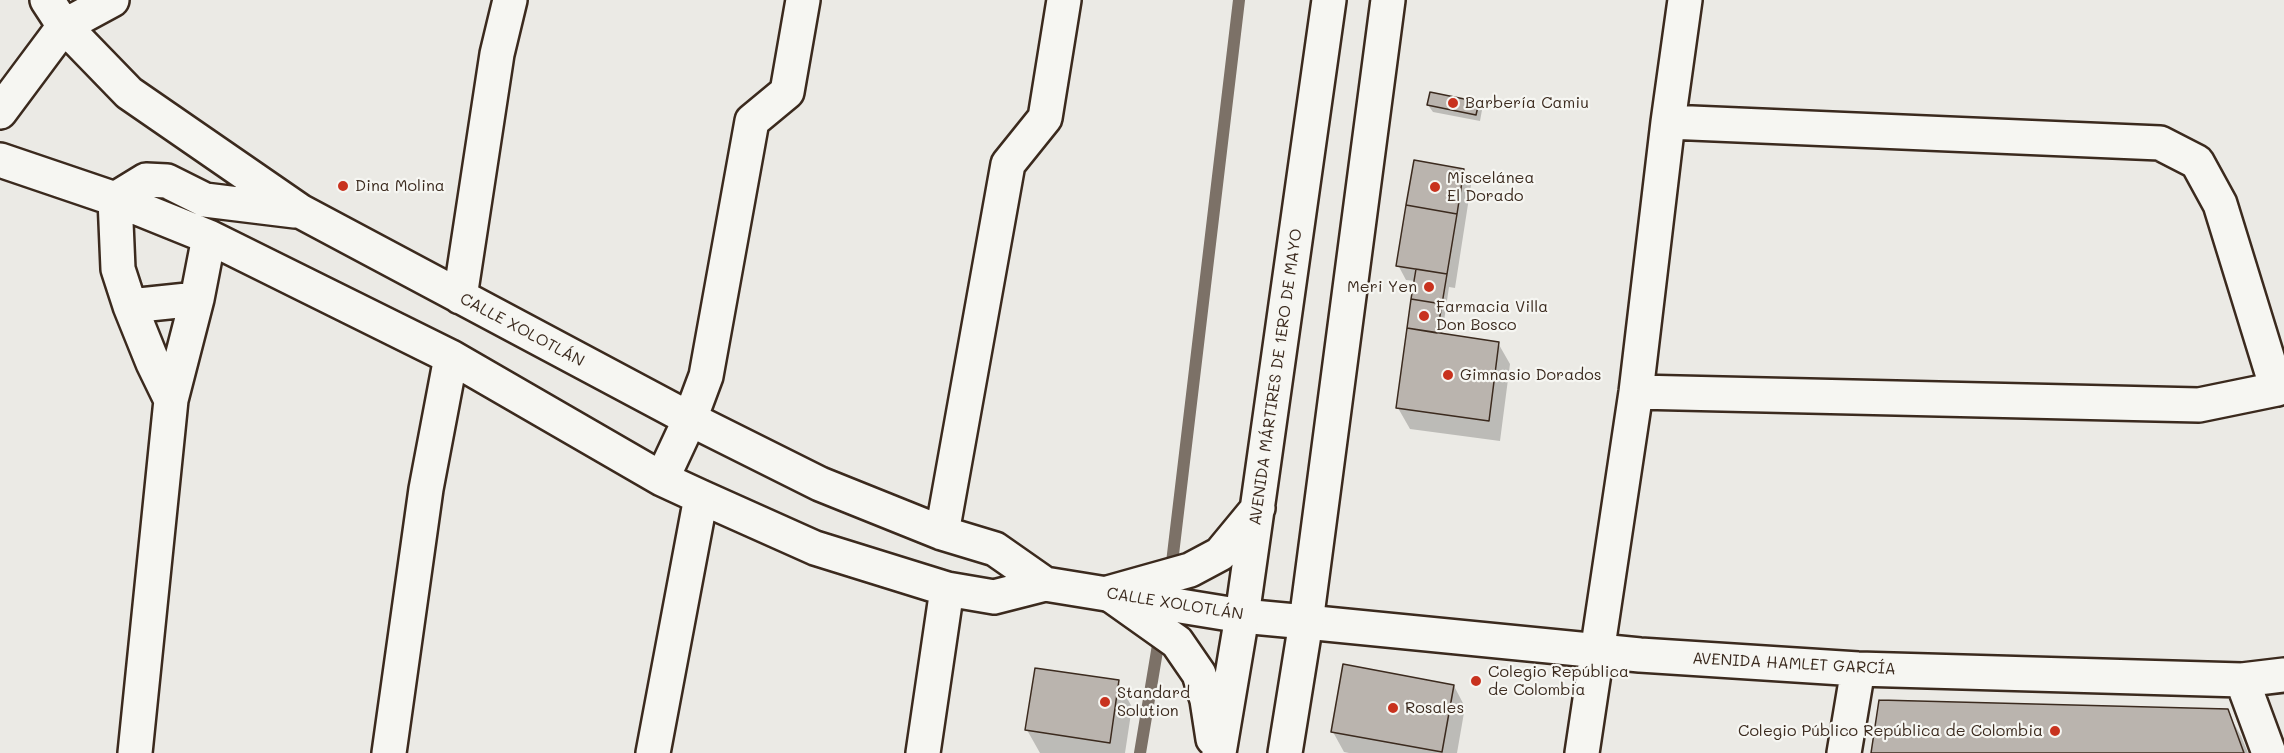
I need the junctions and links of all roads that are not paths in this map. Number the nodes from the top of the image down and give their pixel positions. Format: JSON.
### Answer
{"nodes":[{"id":1,"x":112,"y":0,"type":"edge"},
{"id":2,"x":510,"y":0,"type":"edge"},
{"id":3,"x":803,"y":0,"type":"edge"},
{"id":4,"x":1064,"y":0,"type":"edge"},
{"id":5,"x":1329,"y":0,"type":"edge"},
{"id":6,"x":1388,"y":0,"type":"edge"},
{"id":7,"x":1685,"y":0,"type":"edge"},
{"id":8,"x":56,"y":13,"type":"edge"},
{"id":9,"x":0,"y":112,"type":"edge"},
{"id":10,"x":1668,"y":122,"type":"junction"},
{"id":11,"x":0,"y":160,"type":"edge"},
{"id":12,"x":115,"y":199,"type":"junction"},
{"id":13,"x":300,"y":211,"type":"junction"},
{"id":14,"x":208,"y":237,"type":"junction"},
{"id":15,"x":460,"y":297,"type":"junction"},
{"id":16,"x":197,"y":299,"type":"junction"},
{"id":17,"x":130,"y":306,"type":"junction"},
{"id":18,"x":451,"y":357,"type":"junction"},
{"id":19,"x":2281,"y":388,"type":"edge"},
{"id":20,"x":1636,"y":392,"type":"junction"},
{"id":21,"x":171,"y":400,"type":"junction"},
{"id":22,"x":690,"y":419,"type":"junction"},
{"id":23,"x":662,"y":479,"type":"junction"},
{"id":24,"x":701,"y":497,"type":"junction"},
{"id":25,"x":1258,"y":508,"type":"junction"},
{"id":26,"x":942,"y":533,"type":"junction"},
{"id":27,"x":1045,"y":584,"type":"junction"},
{"id":28,"x":947,"y":590,"type":"junction"},
{"id":29,"x":1154,"y":601,"type":"junction"},
{"id":30,"x":1242,"y":616,"type":"junction"},
{"id":31,"x":1305,"y":622,"type":"junction"},
{"id":32,"x":1596,"y":650,"type":"junction"},
{"id":33,"x":1858,"y":669,"type":"junction"},
{"id":34,"x":2284,"y":675,"type":"edge"},
{"id":35,"x":2242,"y":680,"type":"junction"},
{"id":36,"x":135,"y":753,"type":"edge"},
{"id":37,"x":389,"y":753,"type":"edge"},
{"id":38,"x":653,"y":753,"type":"edge"},
{"id":39,"x":923,"y":753,"type":"edge"},
{"id":40,"x":1217,"y":753,"type":"edge"},
{"id":41,"x":1285,"y":753,"type":"edge"},
{"id":42,"x":1582,"y":753,"type":"edge"},
{"id":43,"x":1844,"y":753,"type":"edge"},
{"id":44,"x":2269,"y":753,"type":"edge"}],
"edges":[{"from":1,"to":8,"type":"street"},
{"from":2,"to":15,"type":"street"},
{"from":3,"to":22,"type":"street"},
{"from":4,"to":26,"type":"street"},
{"from":5,"to":25,"type":"street","name":"AVENIDA MÁRTIRES DE 1ERO DE MAYO"},
{"from":6,"to":31,"type":"street"},
{"from":7,"to":10,"type":"street"},
{"from":8,"to":9,"type":"street"},
{"from":8,"to":13,"type":"street","name":"CALLE XOLOTLÁN"},
{"from":10,"to":19,"type":"street"},
{"from":10,"to":20,"type":"street"},
{"from":11,"to":12,"type":"street","name":"CALLE XOLOTLÁN"},
{"from":12,"to":13,"type":"street"},
{"from":12,"to":14,"type":"street","name":"CALLE XOLOTLÁN"},
{"from":12,"to":17,"type":"street"},
{"from":13,"to":15,"type":"street","name":"CALLE XOLOTLÁN"},
{"from":14,"to":16,"type":"street"},
{"from":14,"to":18,"type":"street","name":"CALLE XOLOTLÁN"},
{"from":15,"to":22,"type":"street","name":"CALLE XOLOTLÁN"},
{"from":16,"to":17,"type":"street"},
{"from":16,"to":21,"type":"street"},
{"from":17,"to":21,"type":"street"},
{"from":18,"to":23,"type":"street","name":"CALLE XOLOTLÁN"},
{"from":18,"to":37,"type":"street"},
{"from":19,"to":20,"type":"street"},
{"from":20,"to":32,"type":"street"},
{"from":21,"to":36,"type":"street"},
{"from":22,"to":23,"type":"street"},
{"from":22,"to":26,"type":"street","name":"CALLE XOLOTLÁN"},
{"from":23,"to":24,"type":"street","name":"CALLE XOLOTLÁN"},
{"from":24,"to":28,"type":"street","name":"CALLE XOLOTLÁN"},
{"from":24,"to":38,"type":"street"},
{"from":25,"to":29,"type":"street"},
{"from":25,"to":30,"type":"street","name":"AVENIDA MÁRTIRES DE 1ERO DE MAYO"},
{"from":26,"to":27,"type":"street","name":"CALLE XOLOTLÁN"},
{"from":27,"to":28,"type":"street","name":"CALLE XOLOTLÁN"},
{"from":27,"to":29,"type":"street","name":"CALLE XOLOTLÁN"},
{"from":28,"to":39,"type":"street"},
{"from":29,"to":30,"type":"street","name":"CALLE XOLOTLÁN"},
{"from":29,"to":40,"type":"street"},
{"from":30,"to":31,"type":"street","name":"CALLE XOLOTLÁN"},
{"from":30,"to":40,"type":"street","name":"AVENIDA MÁRTIRES DE 1ERO DE MAYO"},
{"from":31,"to":32,"type":"street","name":"AVENIDA HAMLET GARCÍA"},
{"from":31,"to":41,"type":"street"},
{"from":32,"to":33,"type":"street","name":"AVENIDA HAMLET GARCÍA"},
{"from":32,"to":42,"type":"street"},
{"from":33,"to":35,"type":"street","name":"AVENIDA HAMLET GARCÍA"},
{"from":33,"to":43,"type":"street"},
{"from":34,"to":35,"type":"street","name":"AVENIDA HAMLET GARCÍA"},
{"from":35,"to":44,"type":"street"}]}
